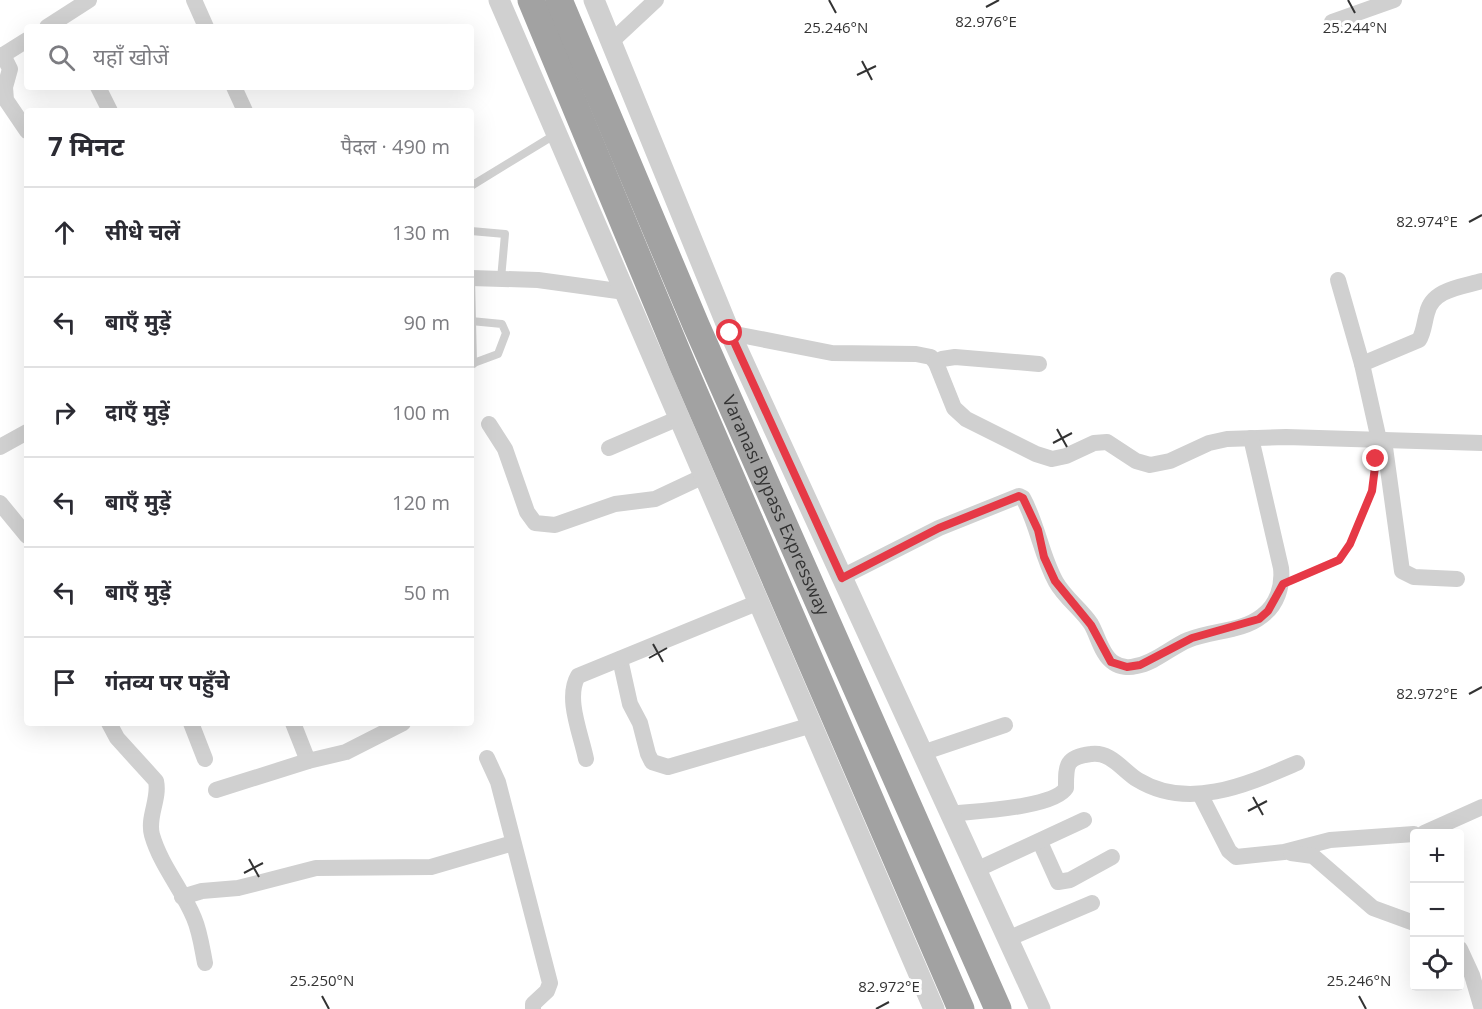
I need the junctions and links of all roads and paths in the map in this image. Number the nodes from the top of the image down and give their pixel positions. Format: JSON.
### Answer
{"nodes":[{"id":1,"x":89,"y":0,"type":"edge"},
{"id":2,"x":194,"y":0,"type":"edge"},
{"id":3,"x":499,"y":0,"type":"edge"},
{"id":4,"x":531,"y":0,"type":"edge"},
{"id":5,"x":559,"y":0,"type":"edge"},
{"id":6,"x":594,"y":0,"type":"edge"},
{"id":7,"x":657,"y":0,"type":"edge"},
{"id":8,"x":1394,"y":0,"type":"edge"},
{"id":9,"x":1332,"y":22,"type":"dead end"},
{"id":10,"x":52,"y":24,"type":"edge"},
{"id":11,"x":205,"y":24,"type":"edge"},
{"id":12,"x":24,"y":41,"type":"edge"},
{"id":13,"x":611,"y":42,"type":"junction"},
{"id":14,"x":2,"y":56,"type":"edge"},
{"id":15,"x":100,"y":90,"type":"edge"},
{"id":16,"x":235,"y":90,"type":"edge"},
{"id":17,"x":108,"y":108,"type":"edge"},
{"id":18,"x":244,"y":108,"type":"edge"},
{"id":19,"x":24,"y":127,"type":"edge"},
{"id":20,"x":557,"y":134,"type":"junction"},
{"id":21,"x":474,"y":184,"type":"edge"},
{"id":22,"x":474,"y":231,"type":"edge"},
{"id":23,"x":474,"y":278,"type":"edge"},
{"id":24,"x":501,"y":279,"type":"junction"},
{"id":25,"x":1338,"y":280,"type":"dead end"},
{"id":26,"x":1482,"y":281,"type":"edge"},
{"id":27,"x":625,"y":292,"type":"junction"},
{"id":28,"x":474,"y":321,"type":"edge"},
{"id":29,"x":730,"y":333,"type":"junction"},
{"id":30,"x":474,"y":363,"type":"edge"},
{"id":31,"x":936,"y":363,"type":"junction"},
{"id":32,"x":1039,"y":364,"type":"dead end"},
{"id":33,"x":1362,"y":364,"type":"junction"},
{"id":34,"x":679,"y":418,"type":"junction"},
{"id":35,"x":489,"y":424,"type":"dead end"},
{"id":36,"x":24,"y":434,"type":"edge"},
{"id":37,"x":1251,"y":438,"type":"junction"},
{"id":38,"x":1382,"y":440,"type":"junction"},
{"id":39,"x":1482,"y":443,"type":"edge"},
{"id":40,"x":0,"y":447,"type":"edge"},
{"id":41,"x":609,"y":448,"type":"dead end"},
{"id":42,"x":704,"y":476,"type":"junction"},
{"id":43,"x":1374,"y":481,"type":"dead end"},
{"id":44,"x":0,"y":503,"type":"edge"},
{"id":45,"x":24,"y":527,"type":"edge"},
{"id":46,"x":842,"y":578,"type":"junction"},
{"id":47,"x":1457,"y":579,"type":"dead end"},
{"id":48,"x":1283,"y":584,"type":"junction"},
{"id":49,"x":759,"y":602,"type":"junction"},
{"id":50,"x":620,"y":659,"type":"junction"},
{"id":51,"x":1005,"y":725,"type":"dead end"},
{"id":52,"x":111,"y":726,"type":"edge"},
{"id":53,"x":192,"y":726,"type":"edge"},
{"id":54,"x":294,"y":726,"type":"edge"},
{"id":55,"x":397,"y":726,"type":"edge"},
{"id":56,"x":812,"y":726,"type":"junction"},
{"id":57,"x":922,"y":753,"type":"junction"},
{"id":58,"x":487,"y":758,"type":"dead end"},
{"id":59,"x":205,"y":759,"type":"dead end"},
{"id":60,"x":586,"y":759,"type":"dead end"},
{"id":61,"x":308,"y":760,"type":"junction"},
{"id":62,"x":1297,"y":763,"type":"dead end"},
{"id":63,"x":216,"y":790,"type":"dead end"},
{"id":64,"x":1200,"y":794,"type":"junction"},
{"id":65,"x":1482,"y":807,"type":"edge"},
{"id":66,"x":950,"y":814,"type":"junction"},
{"id":67,"x":1084,"y":820,"type":"dead end"},
{"id":68,"x":1433,"y":829,"type":"edge"},
{"id":69,"x":1410,"y":834,"type":"edge"},
{"id":70,"x":1040,"y":842,"type":"junction"},
{"id":71,"x":513,"y":843,"type":"junction"},
{"id":72,"x":1284,"y":852,"type":"junction"},
{"id":73,"x":1112,"y":857,"type":"dead end"},
{"id":74,"x":976,"y":870,"type":"junction"},
{"id":75,"x":182,"y":897,"type":"junction"},
{"id":76,"x":1092,"y":903,"type":"dead end"},
{"id":77,"x":1410,"y":922,"type":"edge"},
{"id":78,"x":1007,"y":939,"type":"junction"},
{"id":79,"x":1464,"y":958,"type":"edge"},
{"id":80,"x":205,"y":963,"type":"dead end"},
{"id":81,"x":533,"y":1009,"type":"edge"},
{"id":82,"x":934,"y":1009,"type":"edge"},
{"id":83,"x":961,"y":1009,"type":"edge"},
{"id":84,"x":998,"y":1009,"type":"edge"},
{"id":85,"x":1040,"y":1009,"type":"edge"},
{"id":86,"x":1482,"y":1009,"type":"edge"}],
"edges":[{"from":1,"to":10,"type":"street"},
{"from":2,"to":11,"type":"street"},
{"from":3,"to":20,"type":"street"},
{"from":4,"to":83,"type":"highway","name":"Varanasi Bypass Expressway"},
{"from":5,"to":84,"type":"highway","name":"Varanasi Bypass Expressway"},
{"from":6,"to":13,"type":"street"},
{"from":7,"to":13,"type":"street"},
{"from":8,"to":9,"type":"street"},
{"from":12,"to":14,"type":"street"},
{"from":13,"to":29,"type":"street"},
{"from":14,"to":19,"type":"street"},
{"from":15,"to":17,"type":"street"},
{"from":16,"to":18,"type":"street"},
{"from":20,"to":21,"type":"lane"},
{"from":20,"to":27,"type":"street"},
{"from":22,"to":24,"type":"lane"},
{"from":23,"to":24,"type":"street"},
{"from":24,"to":27,"type":"street"},
{"from":25,"to":33,"type":"street"},
{"from":26,"to":33,"type":"street"},
{"from":27,"to":34,"type":"street"},
{"from":28,"to":30,"type":"lane"},
{"from":29,"to":31,"type":"street"},
{"from":29,"to":46,"type":"street"},
{"from":31,"to":32,"type":"street"},
{"from":31,"to":37,"type":"street"},
{"from":33,"to":38,"type":"street"},
{"from":34,"to":41,"type":"street"},
{"from":34,"to":42,"type":"street"},
{"from":35,"to":42,"type":"street"},
{"from":36,"to":40,"type":"street"},
{"from":37,"to":38,"type":"street"},
{"from":37,"to":48,"type":"street"},
{"from":38,"to":39,"type":"street"},
{"from":38,"to":47,"type":"street"},
{"from":42,"to":49,"type":"street"},
{"from":43,"to":48,"type":"path"},
{"from":44,"to":45,"type":"street"},
{"from":46,"to":48,"type":"street"},
{"from":46,"to":57,"type":"street"},
{"from":49,"to":50,"type":"street"},
{"from":49,"to":56,"type":"street"},
{"from":50,"to":56,"type":"street"},
{"from":50,"to":60,"type":"street"},
{"from":51,"to":57,"type":"street"},
{"from":52,"to":75,"type":"street"},
{"from":53,"to":59,"type":"street"},
{"from":54,"to":61,"type":"street"},
{"from":55,"to":61,"type":"street"},
{"from":56,"to":82,"type":"street"},
{"from":57,"to":66,"type":"street"},
{"from":58,"to":71,"type":"street"},
{"from":61,"to":63,"type":"street"},
{"from":62,"to":64,"type":"street"},
{"from":64,"to":66,"type":"street"},
{"from":64,"to":72,"type":"street"},
{"from":65,"to":68,"type":"street"},
{"from":66,"to":74,"type":"street"},
{"from":67,"to":70,"type":"street"},
{"from":69,"to":72,"type":"street"},
{"from":70,"to":73,"type":"street"},
{"from":70,"to":74,"type":"street"},
{"from":71,"to":75,"type":"street"},
{"from":71,"to":81,"type":"street"},
{"from":72,"to":77,"type":"street"},
{"from":74,"to":78,"type":"street"},
{"from":75,"to":80,"type":"street"},
{"from":76,"to":78,"type":"street"},
{"from":78,"to":85,"type":"street"},
{"from":79,"to":86,"type":"street"}]}
